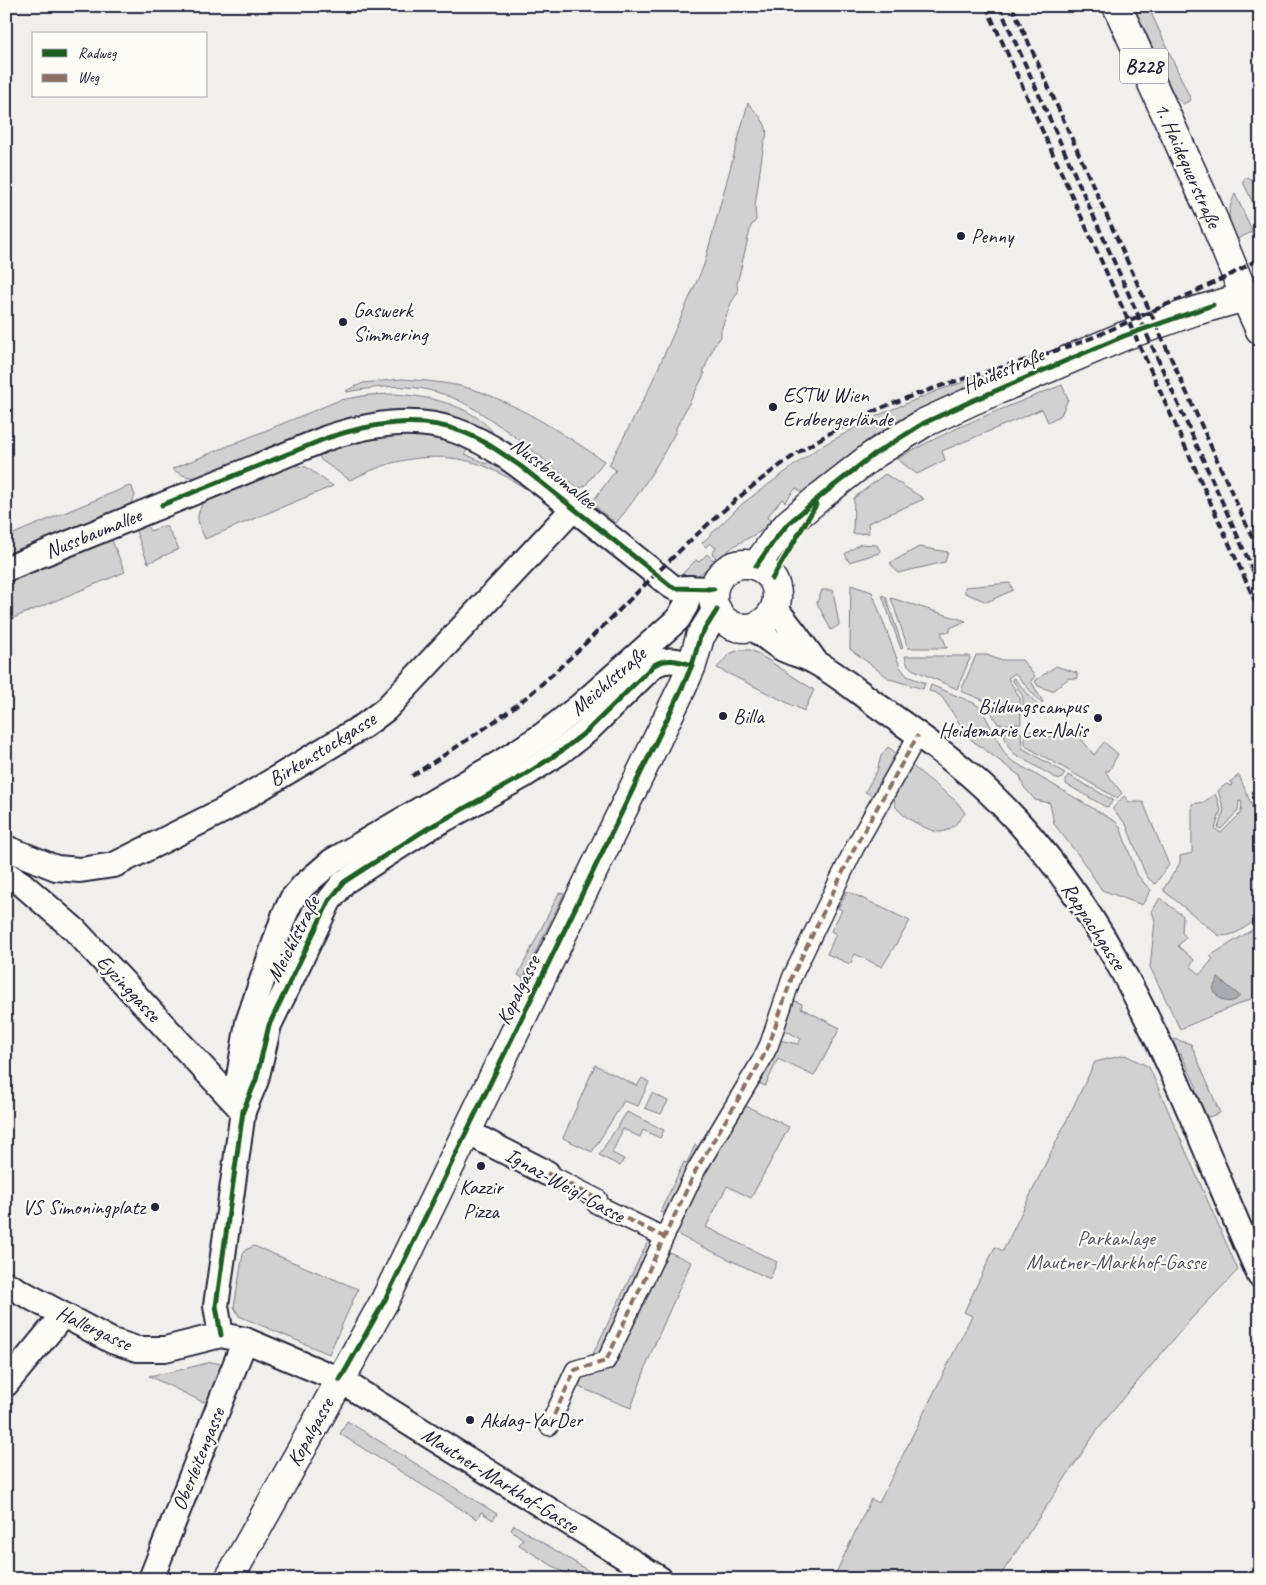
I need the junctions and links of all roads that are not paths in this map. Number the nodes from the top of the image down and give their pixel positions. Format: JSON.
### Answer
{"nodes":[{"id":1,"x":1117,"y":6,"type":"edge"},
{"id":2,"x":1255,"y":294,"type":"edge"},
{"id":3,"x":1260,"y":330,"type":"edge"},
{"id":4,"x":574,"y":508,"type":"junction"},
{"id":5,"x":6,"y":569,"type":"edge"},
{"id":6,"x":764,"y":572,"type":"junction"},
{"id":7,"x":721,"y":608,"type":"junction"},
{"id":8,"x":775,"y":608,"type":"junction"},
{"id":9,"x":815,"y":662,"type":"junction"},
{"id":10,"x":692,"y":665,"type":"junction"},
{"id":11,"x":918,"y":735,"type":"junction"},
{"id":12,"x":6,"y":848,"type":"edge"},
{"id":13,"x":6,"y":874,"type":"edge"},
{"id":14,"x":243,"y":1111,"type":"junction"},
{"id":15,"x":467,"y":1132,"type":"junction"},
{"id":16,"x":547,"y":1173,"type":"joint"},
{"id":17,"x":664,"y":1237,"type":"junction"},
{"id":18,"x":1260,"y":1276,"type":"edge"},
{"id":19,"x":6,"y":1284,"type":"edge"},
{"id":20,"x":63,"y":1315,"type":"junction"},
{"id":21,"x":221,"y":1335,"type":"junction"},
{"id":22,"x":245,"y":1340,"type":"junction"},
{"id":23,"x":340,"y":1380,"type":"junction"},
{"id":24,"x":6,"y":1384,"type":"edge"},
{"id":25,"x":549,"y":1426,"type":"dead end"},
{"id":26,"x":150,"y":1579,"type":"edge"},
{"id":27,"x":229,"y":1579,"type":"edge"},
{"id":28,"x":660,"y":1579,"type":"edge"}],
"edges":[{"from":1,"to":2,"type":"street","name":"1. Haidequerstraße","number":"B228"},
{"from":2,"to":3,"type":"street","name":"1. Haidequerstraße"},
{"from":2,"to":6,"type":"street","name":"Haidestraße"},
{"from":4,"to":5,"type":"street","name":"Nussbaumallee"},
{"from":4,"to":7,"type":"street","name":"Nussbaumallee"},
{"from":4,"to":12,"type":"street","name":"Birkenstockgasse"},
{"from":6,"to":7,"type":"street"},
{"from":6,"to":8,"type":"street"},
{"from":7,"to":8,"type":"street"},
{"from":7,"to":9,"type":"street","name":"Rappachgasse"},
{"from":7,"to":10,"type":"street","name":"Kopalgasse"},
{"from":7,"to":14,"type":"street","name":"Meichlstraße"},
{"from":8,"to":9,"type":"street","name":"Rappachgasse"},
{"from":9,"to":11,"type":"street","name":"Rappachgasse"},
{"from":10,"to":14,"type":"street","name":"Meichlstraße"},
{"from":10,"to":15,"type":"street","name":"Kopalgasse"},
{"from":11,"to":17,"type":"street"},
{"from":11,"to":18,"type":"street","name":"Rappachgasse"},
{"from":13,"to":14,"type":"street","name":"Eyzinggasse"},
{"from":14,"to":21,"type":"street","name":"Meichlstraße"},
{"from":15,"to":16,"type":"street","name":"Ignaz-Weigl-Gasse"},
{"from":15,"to":23,"type":"street","name":"Kopalgasse"},
{"from":16,"to":17,"type":"street","name":"Ignaz-Weigl-Gasse"},
{"from":17,"to":25,"type":"street"},
{"from":19,"to":20,"type":"street","name":"Hallergasse"},
{"from":20,"to":21,"type":"street","name":"Hallergasse"},
{"from":20,"to":24,"type":"street"},
{"from":21,"to":22,"type":"street","name":"Hallergasse"},
{"from":22,"to":23,"type":"street","name":"Mautner-Markhof-Gasse"},
{"from":22,"to":26,"type":"street","name":"Oberleitengasse"},
{"from":23,"to":27,"type":"street","name":"Kopalgasse"},
{"from":23,"to":28,"type":"street","name":"Mautner-Markhof-Gasse"}]}
